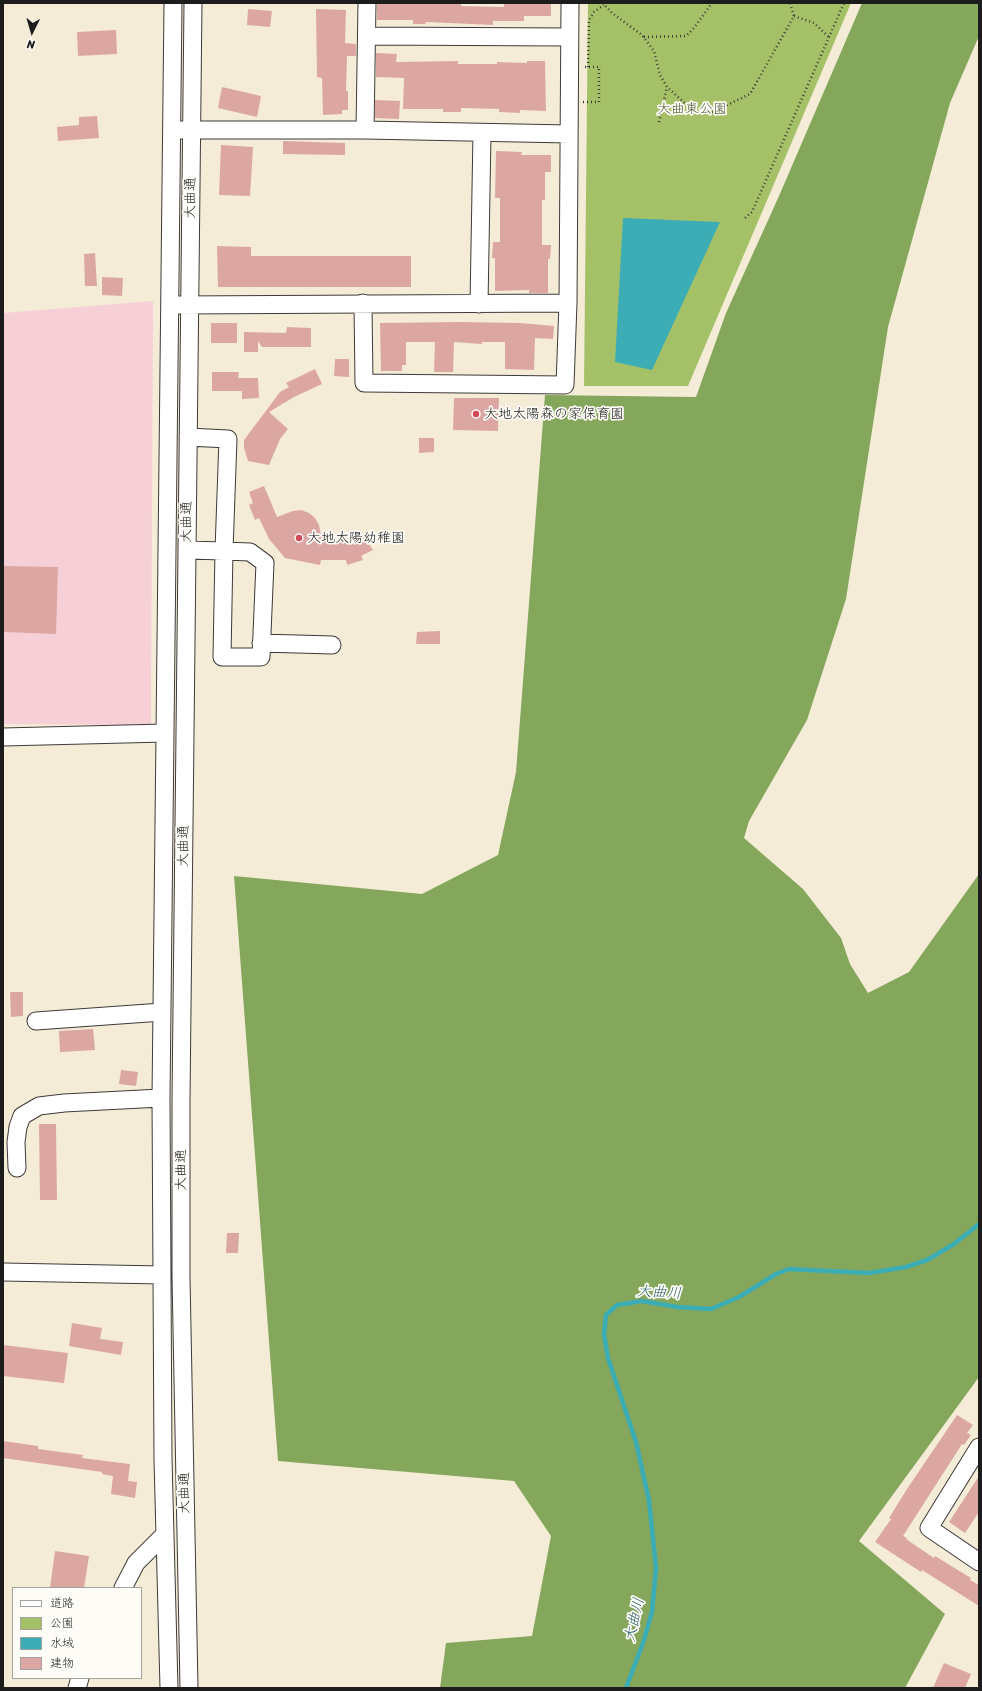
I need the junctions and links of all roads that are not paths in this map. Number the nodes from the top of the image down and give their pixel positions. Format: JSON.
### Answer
{"nodes":[{"id":1,"x":173,"y":3,"type":"edge"},
{"id":2,"x":193,"y":3,"type":"edge"},
{"id":3,"x":367,"y":3,"type":"edge"},
{"id":4,"x":570,"y":3,"type":"edge"},
{"id":5,"x":367,"y":36,"type":"junction"},
{"id":6,"x":569,"y":37,"type":"junction"},
{"id":7,"x":172,"y":129,"type":"junction"},
{"id":8,"x":192,"y":130,"type":"junction"},
{"id":9,"x":365,"y":130,"type":"junction"},
{"id":10,"x":482,"y":133,"type":"junction"},
{"id":11,"x":569,"y":134,"type":"junction"},
{"id":12,"x":363,"y":303,"type":"junction"},
{"id":13,"x":568,"y":303,"type":"junction"},
{"id":14,"x":479,"y":304,"type":"junction"},
{"id":15,"x":170,"y":305,"type":"junction"},
{"id":16,"x":189,"y":305,"type":"junction"},
{"id":17,"x":188,"y":437,"type":"junction"},
{"id":18,"x":187,"y":550,"type":"junction"},
{"id":19,"x":224,"y":550,"type":"junction"},
{"id":20,"x":261,"y":643,"type":"junction"},
{"id":21,"x":332,"y":645,"type":"dead end"},
{"id":22,"x":165,"y":733,"type":"junction"},
{"id":23,"x":3,"y":737,"type":"edge"},
{"id":24,"x":162,"y":1012,"type":"junction"},
{"id":25,"x":36,"y":1021,"type":"dead end"},
{"id":26,"x":161,"y":1098,"type":"junction"},
{"id":27,"x":18,"y":1168,"type":"dead end"},
{"id":28,"x":3,"y":1272,"type":"edge"},
{"id":29,"x":162,"y":1275,"type":"junction"},
{"id":30,"x":979,"y":1447,"type":"edge"},
{"id":31,"x":165,"y":1534,"type":"junction"},
{"id":32,"x":979,"y":1562,"type":"edge"},
{"id":33,"x":124,"y":1587,"type":"edge"},
{"id":34,"x":169,"y":1688,"type":"edge"},
{"id":35,"x":189,"y":1688,"type":"edge"}],
"edges":[{"from":1,"to":7,"type":"street","name":"大曲通"},
{"from":2,"to":8,"type":"street","name":"大曲通"},
{"from":3,"to":5,"type":"street"},
{"from":4,"to":6,"type":"street"},
{"from":5,"to":6,"type":"street"},
{"from":5,"to":9,"type":"street"},
{"from":6,"to":11,"type":"street"},
{"from":7,"to":8,"type":"street"},
{"from":7,"to":15,"type":"street","name":"大曲通"},
{"from":8,"to":9,"type":"street"},
{"from":8,"to":16,"type":"street","name":"大曲通"},
{"from":9,"to":10,"type":"street"},
{"from":10,"to":11,"type":"street"},
{"from":10,"to":14,"type":"street"},
{"from":11,"to":13,"type":"street"},
{"from":12,"to":13,"type":"street"},
{"from":12,"to":14,"type":"street"},
{"from":12,"to":16,"type":"street"},
{"from":13,"to":14,"type":"street"},
{"from":15,"to":16,"type":"street"},
{"from":15,"to":22,"type":"street","name":"大曲通"},
{"from":16,"to":17,"type":"street","name":"大曲通"},
{"from":17,"to":18,"type":"street","name":"大曲通"},
{"from":17,"to":19,"type":"street"},
{"from":18,"to":19,"type":"street"},
{"from":18,"to":35,"type":"street","name":"大曲通"},
{"from":19,"to":20,"type":"street"},
{"from":19,"to":20,"type":"street"},
{"from":20,"to":21,"type":"street"},
{"from":22,"to":23,"type":"street"},
{"from":22,"to":24,"type":"street","name":"大曲通"},
{"from":24,"to":25,"type":"street"},
{"from":24,"to":26,"type":"street","name":"大曲通"},
{"from":26,"to":27,"type":"street"},
{"from":26,"to":29,"type":"street","name":"大曲通"},
{"from":28,"to":29,"type":"street"},
{"from":29,"to":31,"type":"street","name":"大曲通"},
{"from":30,"to":32,"type":"street"},
{"from":31,"to":33,"type":"street"},
{"from":31,"to":34,"type":"street","name":"大曲通"}]}
